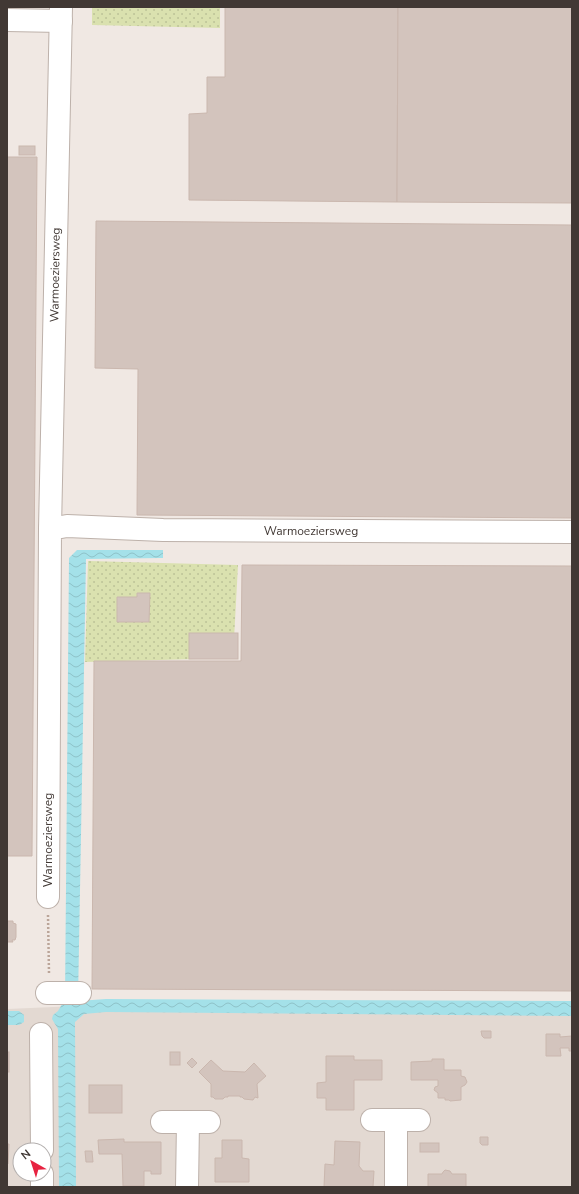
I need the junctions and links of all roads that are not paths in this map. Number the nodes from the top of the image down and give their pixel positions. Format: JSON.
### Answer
{"nodes":[{"id":1,"x":61,"y":14,"type":"edge"},
{"id":2,"x":7,"y":20,"type":"edge"},
{"id":3,"x":50,"y":529,"type":"junction"},
{"id":4,"x":572,"y":532,"type":"edge"},
{"id":5,"x":48,"y":897,"type":"road end"},
{"id":6,"x":41,"y":1034,"type":"dead end"},
{"id":7,"x":372,"y":1120,"type":"dead end"},
{"id":8,"x":396,"y":1120,"type":"junction"},
{"id":9,"x":419,"y":1120,"type":"dead end"},
{"id":10,"x":162,"y":1122,"type":"dead end"},
{"id":11,"x":42,"y":1142,"type":"edge"},
{"id":12,"x":187,"y":1187,"type":"edge"},
{"id":13,"x":396,"y":1187,"type":"edge"}],
"edges":[{"from":1,"to":2,"type":"street","name":"Warmoeziersweg"},
{"from":1,"to":3,"type":"street","name":"Warmoeziersweg"},
{"from":3,"to":4,"type":"street","name":"Warmoeziersweg"},
{"from":3,"to":5,"type":"street","name":"Warmoeziersweg"},
{"from":6,"to":11,"type":"street"},
{"from":7,"to":8,"type":"street"},
{"from":8,"to":9,"type":"street"},
{"from":8,"to":13,"type":"street"},
{"from":10,"to":12,"type":"street"}]}
